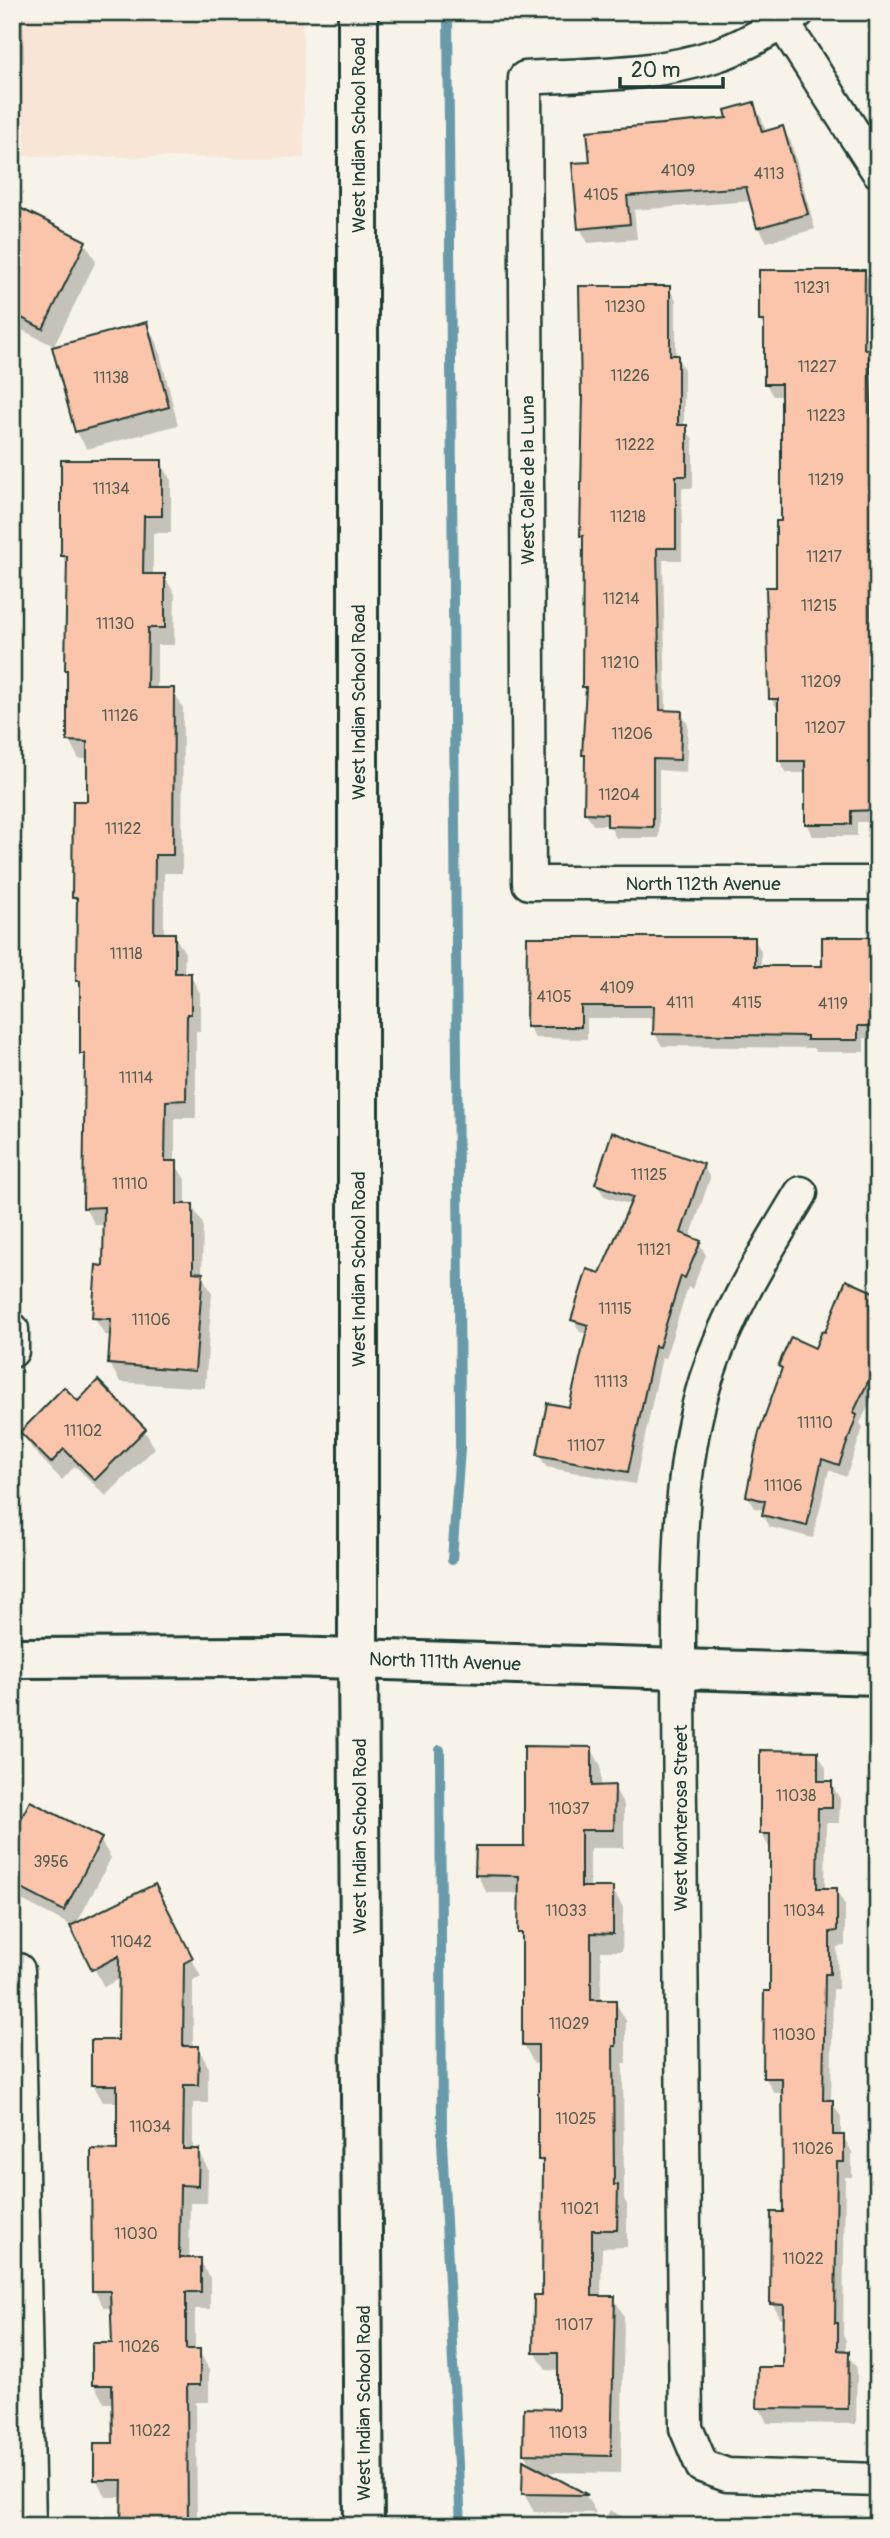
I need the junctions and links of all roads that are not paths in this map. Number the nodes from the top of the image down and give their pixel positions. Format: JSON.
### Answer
{"nodes":[{"id":1,"x":358,"y":12,"type":"edge"},
{"id":2,"x":791,"y":18,"type":"edge"},
{"id":3,"x":878,"y":171,"type":"edge"},
{"id":4,"x":529,"y":883,"type":"joint"},
{"id":5,"x":878,"y":883,"type":"edge"},
{"id":6,"x":802,"y":1193,"type":"dead end"},
{"id":7,"x":12,"y":1329,"type":"edge"},
{"id":8,"x":13,"y":1351,"type":"edge"},
{"id":9,"x":12,"y":1658,"type":"edge"},
{"id":10,"x":358,"y":1658,"type":"junction"},
{"id":11,"x":679,"y":1668,"type":"junction"},
{"id":12,"x":878,"y":1675,"type":"edge"},
{"id":13,"x":15,"y":1970,"type":"edge"},
{"id":14,"x":878,"y":2480,"type":"edge"},
{"id":15,"x":29,"y":2526,"type":"edge"},
{"id":16,"x":364,"y":2526,"type":"edge"}],
"edges":[{"from":1,"to":10,"type":"main road","name":"West Indian School Road"},
{"from":2,"to":3,"type":"street"},
{"from":2,"to":4,"type":"street","name":"West Calle de la Luna"},
{"from":4,"to":5,"type":"street","name":"North 112th Avenue"},
{"from":6,"to":11,"type":"street","name":"West Monterosa Street"},
{"from":7,"to":8,"type":"street"},
{"from":9,"to":10,"type":"main road","name":"North 111th Avenue"},
{"from":10,"to":11,"type":"main road","name":"North 111th Avenue"},
{"from":10,"to":16,"type":"main road","name":"West Indian School Road"},
{"from":11,"to":12,"type":"main road","name":"North 111th Avenue"},
{"from":11,"to":14,"type":"street","name":"West Monterosa Street"},
{"from":13,"to":15,"type":"street"}]}
